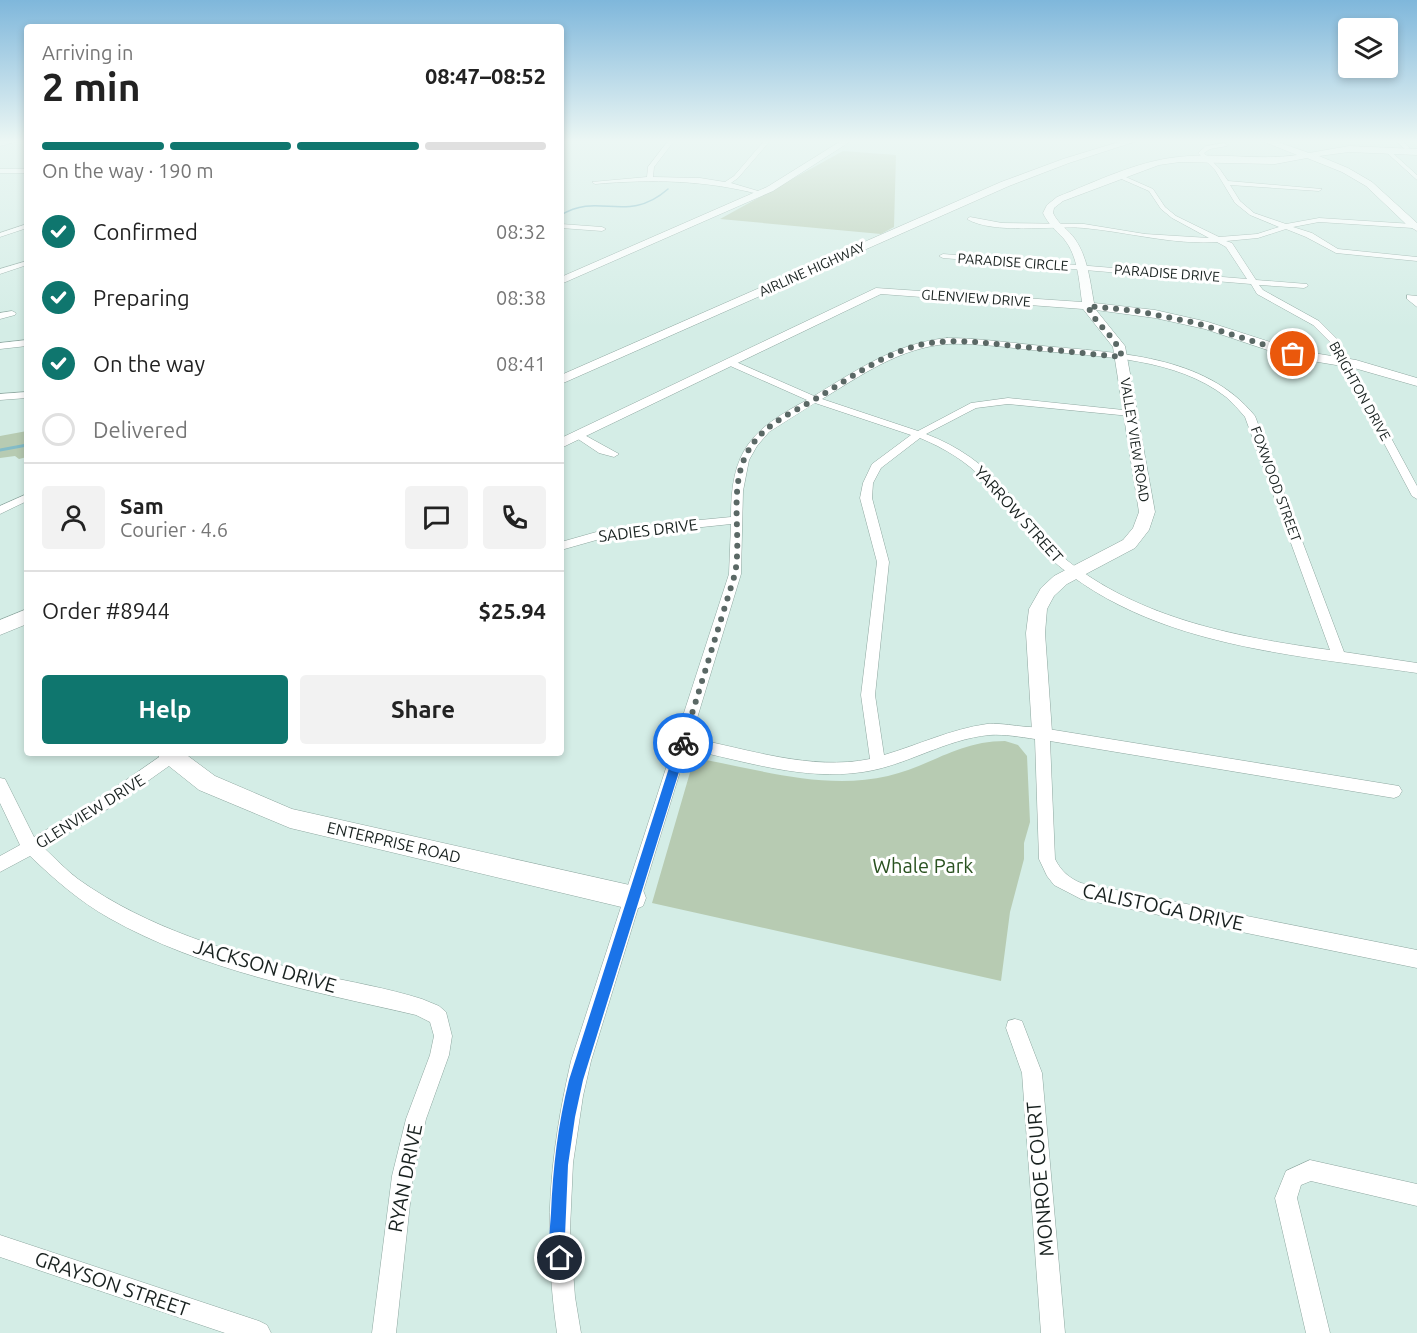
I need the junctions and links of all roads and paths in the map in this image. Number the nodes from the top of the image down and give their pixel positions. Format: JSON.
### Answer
{"nodes":[{"id":1,"x":739,"y":203,"type":"edge"},
{"id":2,"x":961,"y":203,"type":"edge"},
{"id":3,"x":1053,"y":203,"type":"edge"},
{"id":4,"x":1160,"y":203,"type":"edge"},
{"id":5,"x":1240,"y":203,"type":"edge"},
{"id":6,"x":1390,"y":203,"type":"edge"},
{"id":7,"x":970,"y":219,"type":"dead end"},
{"id":8,"x":1055,"y":225,"type":"junction"},
{"id":9,"x":564,"y":226,"type":"edge"},
{"id":10,"x":1285,"y":226,"type":"junction"},
{"id":11,"x":24,"y":227,"type":"edge"},
{"id":12,"x":1415,"y":227,"type":"edge"},
{"id":13,"x":602,"y":229,"type":"dead end"},
{"id":14,"x":0,"y":235,"type":"edge"},
{"id":15,"x":1222,"y":239,"type":"junction"},
{"id":16,"x":943,"y":256,"type":"dead end"},
{"id":17,"x":1417,"y":259,"type":"edge"},
{"id":18,"x":24,"y":264,"type":"edge"},
{"id":19,"x":1082,"y":267,"type":"junction"},
{"id":20,"x":0,"y":272,"type":"edge"},
{"id":21,"x":564,"y":280,"type":"edge"},
{"id":22,"x":1251,"y":280,"type":"junction"},
{"id":23,"x":1304,"y":286,"type":"dead end"},
{"id":24,"x":1417,"y":298,"type":"edge"},
{"id":25,"x":1417,"y":305,"type":"edge"},
{"id":26,"x":1088,"y":306,"type":"junction"},
{"id":27,"x":12,"y":313,"type":"dead end"},
{"id":28,"x":0,"y":316,"type":"edge"},
{"id":29,"x":24,"y":343,"type":"edge"},
{"id":30,"x":0,"y":346,"type":"edge"},
{"id":31,"x":1122,"y":357,"type":"junction"},
{"id":32,"x":1345,"y":362,"type":"junction"},
{"id":33,"x":731,"y":363,"type":"junction"},
{"id":34,"x":564,"y":379,"type":"edge"},
{"id":35,"x":1417,"y":382,"type":"edge"},
{"id":36,"x":24,"y":395,"type":"edge"},
{"id":37,"x":0,"y":398,"type":"edge"},
{"id":38,"x":816,"y":399,"type":"junction"},
{"id":39,"x":1130,"y":413,"type":"junction"},
{"id":40,"x":918,"y":434,"type":"junction"},
{"id":41,"x":579,"y":435,"type":"junction"},
{"id":42,"x":564,"y":442,"type":"edge"},
{"id":43,"x":614,"y":454,"type":"dead end"},
{"id":44,"x":1417,"y":496,"type":"edge"},
{"id":45,"x":24,"y":498,"type":"edge"},
{"id":46,"x":0,"y":510,"type":"edge"},
{"id":47,"x":736,"y":520,"type":"junction"},
{"id":48,"x":564,"y":545,"type":"edge"},
{"id":49,"x":1075,"y":573,"type":"junction"},
{"id":50,"x":24,"y":617,"type":"edge"},
{"id":51,"x":0,"y":628,"type":"edge"},
{"id":52,"x":1338,"y":656,"type":"junction"},
{"id":53,"x":1417,"y":668,"type":"edge"},
{"id":54,"x":1042,"y":732,"type":"junction"},
{"id":55,"x":683,"y":742,"type":"junction"},
{"id":56,"x":170,"y":756,"type":"edge"},
{"id":57,"x":174,"y":756,"type":"edge"},
{"id":58,"x":878,"y":764,"type":"junction"},
{"id":59,"x":0,"y":784,"type":"edge"},
{"id":60,"x":1394,"y":791,"type":"dead end"},
{"id":61,"x":32,"y":847,"type":"junction"},
{"id":62,"x":0,"y":864,"type":"edge"},
{"id":63,"x":634,"y":898,"type":"junction"},
{"id":64,"x":1417,"y":959,"type":"edge"},
{"id":65,"x":442,"y":1026,"type":"joint"},
{"id":66,"x":1015,"y":1028,"type":"dead end"},
{"id":67,"x":1417,"y":1195,"type":"edge"},
{"id":68,"x":0,"y":1246,"type":"edge"},
{"id":69,"x":379,"y":1331,"type":"edge"},
{"id":70,"x":259,"y":1333,"type":"edge"},
{"id":71,"x":569,"y":1333,"type":"edge"},
{"id":72,"x":1053,"y":1333,"type":"edge"},
{"id":73,"x":1318,"y":1333,"type":"edge"}],
"edges":[{"from":1,"to":21,"type":"street"},
{"from":2,"to":34,"type":"main road","name":"AIRLINE HIGHWAY"},
{"from":3,"to":8,"type":"street"},
{"from":4,"to":15,"type":"street","name":"BRIGHTON DRIVE"},
{"from":5,"to":10,"type":"street"},
{"from":6,"to":12,"type":"street"},
{"from":7,"to":8,"type":"street"},
{"from":8,"to":15,"type":"street"},
{"from":8,"to":19,"type":"street","name":"VALLEY VIEW ROAD"},
{"from":9,"to":13,"type":"street"},
{"from":10,"to":12,"type":"street"},
{"from":10,"to":15,"type":"street"},
{"from":10,"to":17,"type":"street"},
{"from":11,"to":14,"type":"street"},
{"from":15,"to":22,"type":"street","name":"BRIGHTON DRIVE"},
{"from":16,"to":19,"type":"street","name":"PARADISE CIRCLE"},
{"from":18,"to":20,"type":"street"},
{"from":19,"to":22,"type":"street","name":"PARADISE DRIVE"},
{"from":19,"to":26,"type":"street","name":"VALLEY VIEW ROAD"},
{"from":22,"to":23,"type":"street","name":"PARADISE DRIVE"},
{"from":22,"to":32,"type":"street","name":"BRIGHTON DRIVE"},
{"from":24,"to":25,"type":"street"},
{"from":26,"to":31,"type":"street","name":"VALLEY VIEW ROAD"},
{"from":26,"to":32,"type":"street","name":"GLENVIEW DRIVE"},
{"from":26,"to":33,"type":"street","name":"GLENVIEW DRIVE"},
{"from":27,"to":28,"type":"street"},
{"from":29,"to":30,"type":"street"},
{"from":31,"to":38,"type":"street","name":"FOXWOOD STREET"},
{"from":31,"to":39,"type":"street","name":"VALLEY VIEW ROAD"},
{"from":31,"to":52,"type":"street","name":"FOXWOOD STREET"},
{"from":32,"to":35,"type":"street","name":"GLENVIEW DRIVE"},
{"from":32,"to":44,"type":"street","name":"BRIGHTON DRIVE"},
{"from":33,"to":38,"type":"street","name":"YARROW STREET"},
{"from":33,"to":41,"type":"street","name":"GLENVIEW DRIVE"},
{"from":36,"to":37,"type":"street"},
{"from":38,"to":40,"type":"street","name":"YARROW STREET"},
{"from":38,"to":47,"type":"street","name":"FOXWOOD STREET"},
{"from":39,"to":40,"type":"street"},
{"from":39,"to":49,"type":"street","name":"VALLEY VIEW ROAD"},
{"from":40,"to":49,"type":"street","name":"YARROW STREET"},
{"from":40,"to":58,"type":"street"},
{"from":41,"to":42,"type":"street","name":"GLENVIEW DRIVE"},
{"from":41,"to":43,"type":"street"},
{"from":45,"to":46,"type":"street"},
{"from":47,"to":48,"type":"street","name":"SADIES DRIVE"},
{"from":47,"to":55,"type":"street","name":"FOXWOOD STREET"},
{"from":49,"to":52,"type":"street","name":"YARROW STREET"},
{"from":49,"to":54,"type":"street","name":"VALLEY VIEW ROAD"},
{"from":50,"to":51,"type":"main road"},
{"from":52,"to":53,"type":"street","name":"YARROW STREET"},
{"from":54,"to":58,"type":"street"},
{"from":54,"to":60,"type":"street"},
{"from":54,"to":64,"type":"street","name":"CALISTOGA DRIVE"},
{"from":55,"to":58,"type":"street"},
{"from":55,"to":63,"type":"street","name":"FOXWOOD STREET"},
{"from":56,"to":61,"type":"street","name":"GLENVIEW DRIVE"},
{"from":57,"to":63,"type":"street","name":"ENTERPRISE ROAD"},
{"from":59,"to":61,"type":"street","name":"JACKSON DRIVE"},
{"from":61,"to":62,"type":"street","name":"GLENVIEW DRIVE"},
{"from":61,"to":65,"type":"street","name":"JACKSON DRIVE"},
{"from":63,"to":71,"type":"street","name":"FOXWOOD STREET"},
{"from":65,"to":69,"type":"street","name":"RYAN DRIVE"},
{"from":66,"to":72,"type":"street","name":"MONROE COURT"},
{"from":67,"to":73,"type":"street"},
{"from":68,"to":70,"type":"street","name":"GRAYSON STREET"}]}
